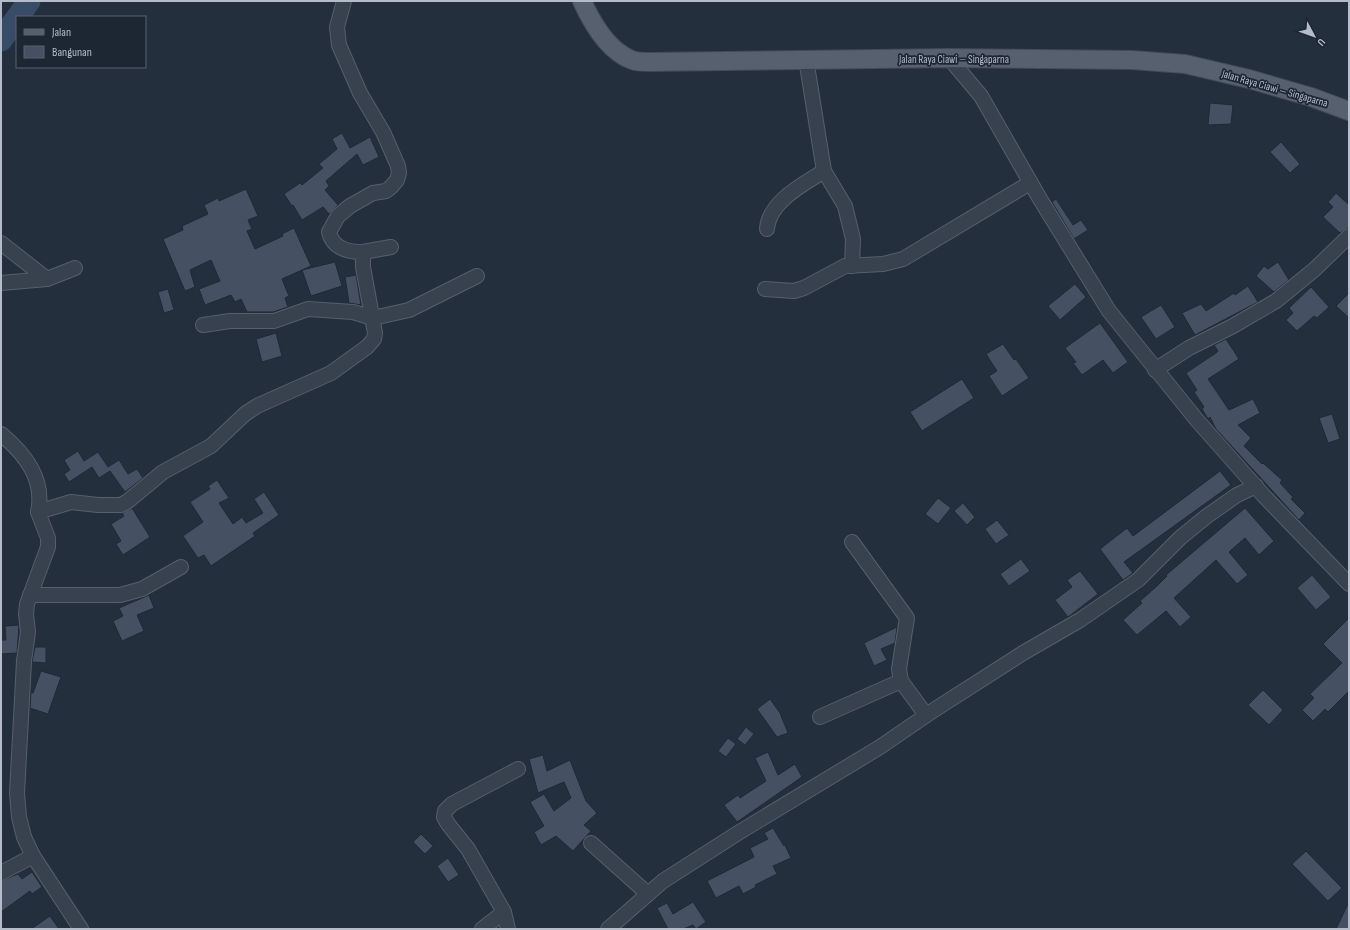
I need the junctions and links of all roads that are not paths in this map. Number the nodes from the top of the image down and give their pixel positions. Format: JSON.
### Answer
{"nodes":[{"id":1,"x":344,"y":1,"type":"edge"},
{"id":2,"x":582,"y":1,"type":"edge"},
{"id":3,"x":949,"y":58,"type":"junction"},
{"id":4,"x":806,"y":59,"type":"junction"},
{"id":5,"x":1349,"y":111,"type":"edge"},
{"id":6,"x":824,"y":171,"type":"junction"},
{"id":7,"x":1030,"y":183,"type":"junction"},
{"id":8,"x":767,"y":229,"type":"dead end"},
{"id":9,"x":1349,"y":236,"type":"edge"},
{"id":10,"x":1,"y":243,"type":"edge"},
{"id":11,"x":391,"y":247,"type":"dead end"},
{"id":12,"x":363,"y":252,"type":"junction"},
{"id":13,"x":852,"y":266,"type":"junction"},
{"id":14,"x":75,"y":268,"type":"dead end"},
{"id":15,"x":477,"y":276,"type":"dead end"},
{"id":16,"x":47,"y":279,"type":"junction"},
{"id":17,"x":1,"y":283,"type":"edge"},
{"id":18,"x":765,"y":290,"type":"dead end"},
{"id":19,"x":373,"y":318,"type":"junction"},
{"id":20,"x":203,"y":326,"type":"dead end"},
{"id":21,"x":1155,"y":370,"type":"junction"},
{"id":22,"x":1,"y":434,"type":"edge"},
{"id":23,"x":1256,"y":486,"type":"junction"},
{"id":24,"x":38,"y":512,"type":"junction"},
{"id":25,"x":852,"y":542,"type":"dead end"},
{"id":26,"x":181,"y":566,"type":"dead end"},
{"id":27,"x":1349,"y":584,"type":"edge"},
{"id":28,"x":30,"y":595,"type":"junction"},
{"id":29,"x":901,"y":681,"type":"junction"},
{"id":30,"x":926,"y":715,"type":"junction"},
{"id":31,"x":820,"y":717,"type":"dead end"},
{"id":32,"x":518,"y":769,"type":"dead end"},
{"id":33,"x":592,"y":843,"type":"dead end"},
{"id":34,"x":33,"y":856,"type":"junction"},
{"id":35,"x":1,"y":873,"type":"edge"},
{"id":36,"x":648,"y":894,"type":"junction"},
{"id":37,"x":504,"y":912,"type":"junction"},
{"id":38,"x":81,"y":929,"type":"edge"},
{"id":39,"x":482,"y":929,"type":"edge"},
{"id":40,"x":508,"y":929,"type":"edge"},
{"id":41,"x":608,"y":929,"type":"edge"}],
"edges":[{"from":1,"to":12,"type":"street"},
{"from":2,"to":4,"type":"main road","name":"Jalan Raya Ciawi — Singaparna"},
{"from":3,"to":4,"type":"main road","name":"Jalan Raya Ciawi — Singaparna"},
{"from":3,"to":5,"type":"main road","name":"Jalan Raya Ciawi — Singaparna"},
{"from":3,"to":7,"type":"street"},
{"from":4,"to":6,"type":"street"},
{"from":6,"to":8,"type":"street"},
{"from":6,"to":13,"type":"street"},
{"from":7,"to":13,"type":"street"},
{"from":7,"to":21,"type":"street"},
{"from":9,"to":21,"type":"street"},
{"from":10,"to":16,"type":"street"},
{"from":11,"to":12,"type":"street"},
{"from":12,"to":19,"type":"street"},
{"from":13,"to":18,"type":"street"},
{"from":14,"to":16,"type":"street"},
{"from":15,"to":19,"type":"street"},
{"from":16,"to":17,"type":"street"},
{"from":19,"to":20,"type":"street"},
{"from":19,"to":24,"type":"street"},
{"from":21,"to":23,"type":"street"},
{"from":22,"to":24,"type":"street"},
{"from":23,"to":27,"type":"street"},
{"from":23,"to":30,"type":"street"},
{"from":24,"to":28,"type":"street"},
{"from":25,"to":29,"type":"street"},
{"from":26,"to":28,"type":"street"},
{"from":28,"to":34,"type":"street"},
{"from":29,"to":30,"type":"street"},
{"from":29,"to":31,"type":"street"},
{"from":30,"to":36,"type":"street"},
{"from":32,"to":37,"type":"street"},
{"from":33,"to":36,"type":"street"},
{"from":34,"to":35,"type":"street"},
{"from":34,"to":38,"type":"street"},
{"from":36,"to":41,"type":"street"},
{"from":37,"to":39,"type":"street"},
{"from":37,"to":40,"type":"street"}]}
